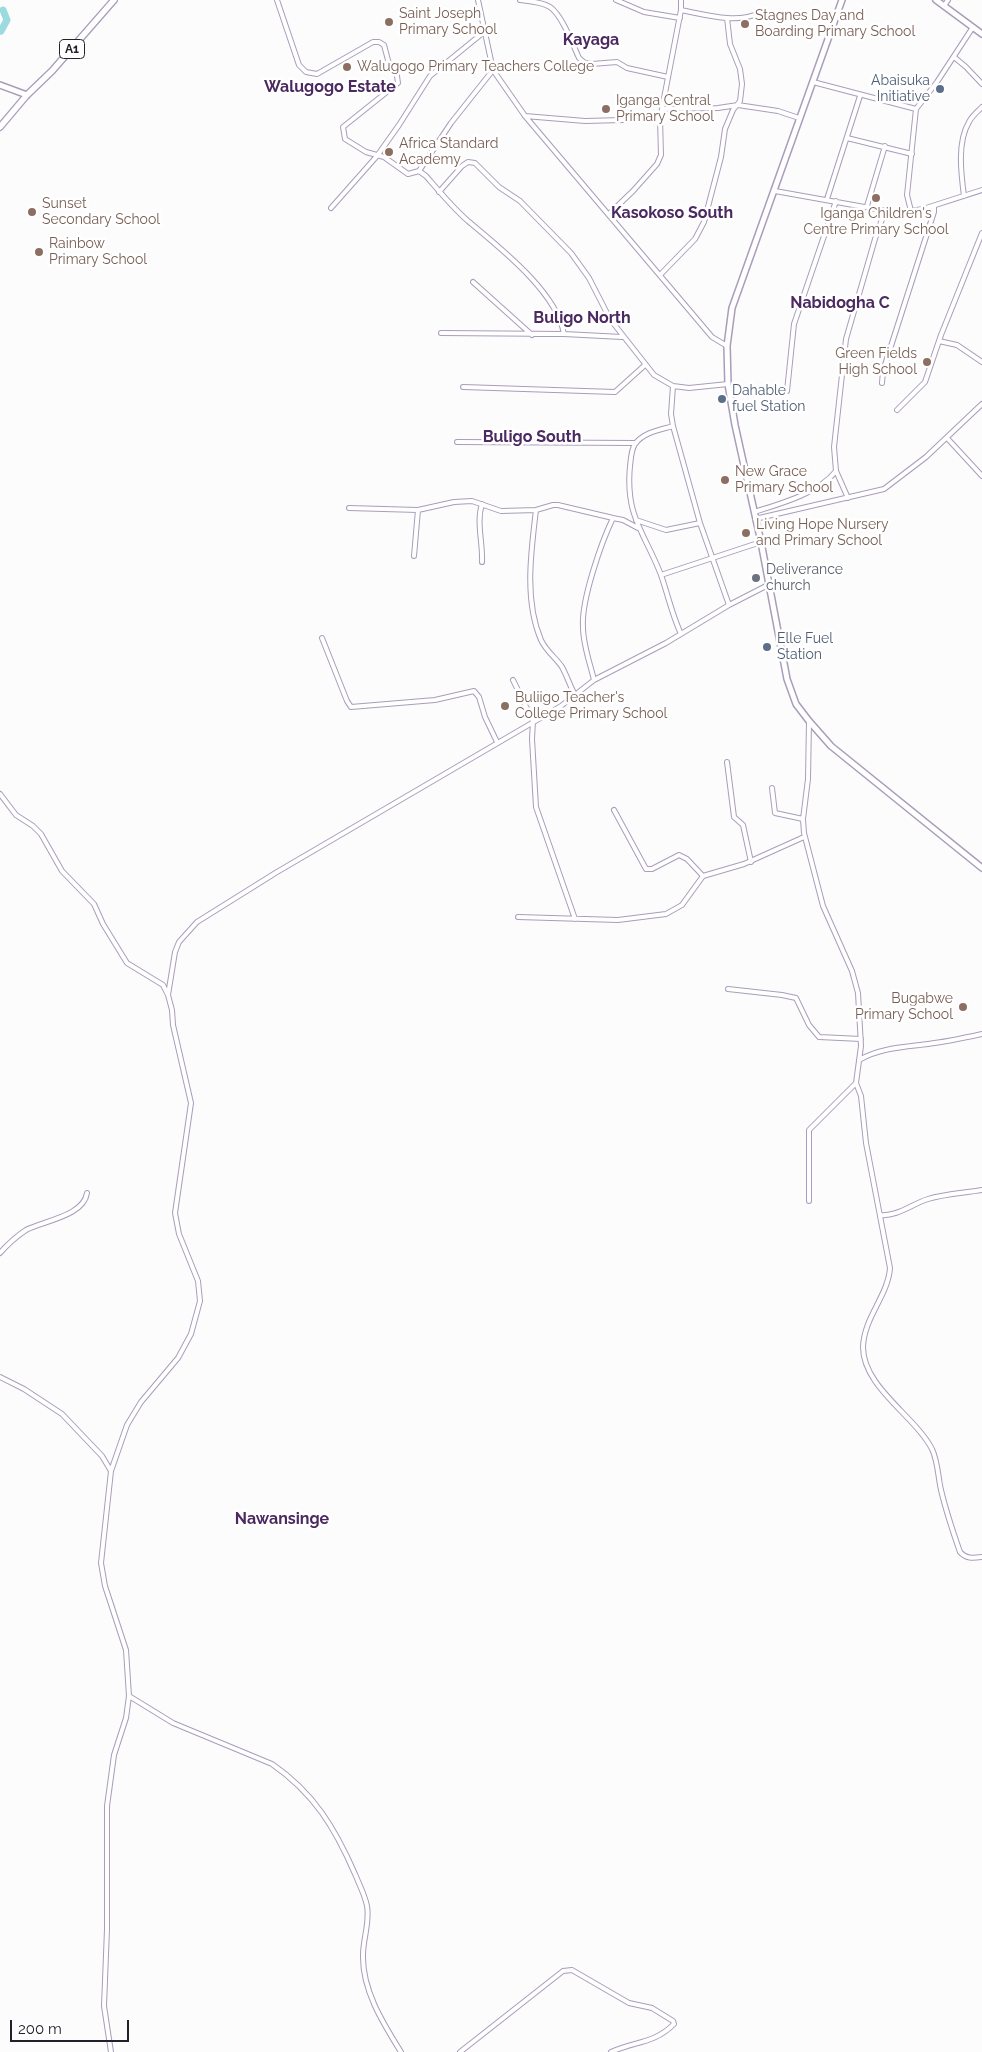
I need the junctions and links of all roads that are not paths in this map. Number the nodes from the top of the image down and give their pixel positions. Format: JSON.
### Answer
{"nodes":[{"id":1,"x":114,"y":0,"type":"edge"},
{"id":2,"x":277,"y":0,"type":"edge"},
{"id":3,"x":478,"y":0,"type":"edge"},
{"id":4,"x":520,"y":0,"type":"edge"},
{"id":5,"x":616,"y":0,"type":"edge"},
{"id":6,"x":681,"y":0,"type":"edge"},
{"id":7,"x":842,"y":0,"type":"edge"},
{"id":8,"x":936,"y":0,"type":"edge"},
{"id":9,"x":948,"y":0,"type":"edge"},
{"id":10,"x":944,"y":6,"type":"junction"},
{"id":11,"x":681,"y":10,"type":"junction"},
{"id":12,"x":760,"y":13,"type":"dead end"},
{"id":13,"x":680,"y":18,"type":"junction"},
{"id":14,"x":728,"y":18,"type":"junction"},
{"id":15,"x":973,"y":27,"type":"junction"},
{"id":16,"x":484,"y":32,"type":"junction"},
{"id":17,"x":982,"y":34,"type":"edge"},
{"id":18,"x":954,"y":57,"type":"junction"},
{"id":19,"x":493,"y":70,"type":"junction"},
{"id":20,"x":668,"y":77,"type":"junction"},
{"id":21,"x":813,"y":82,"type":"junction"},
{"id":22,"x":982,"y":84,"type":"edge"},
{"id":23,"x":0,"y":85,"type":"edge"},
{"id":24,"x":27,"y":95,"type":"junction"},
{"id":25,"x":860,"y":96,"type":"junction"},
{"id":26,"x":738,"y":105,"type":"junction"},
{"id":27,"x":982,"y":107,"type":"edge"},
{"id":28,"x":663,"y":109,"type":"junction"},
{"id":29,"x":916,"y":109,"type":"junction"},
{"id":30,"x":525,"y":116,"type":"junction"},
{"id":31,"x":799,"y":118,"type":"junction"},
{"id":32,"x":660,"y":120,"type":"junction"},
{"id":33,"x":0,"y":127,"type":"edge"},
{"id":34,"x":847,"y":138,"type":"junction"},
{"id":35,"x":885,"y":146,"type":"junction"},
{"id":36,"x":912,"y":154,"type":"junction"},
{"id":37,"x":377,"y":156,"type":"junction"},
{"id":38,"x":419,"y":171,"type":"junction"},
{"id":39,"x":982,"y":190,"type":"edge"},
{"id":40,"x":775,"y":191,"type":"junction"},
{"id":41,"x":440,"y":192,"type":"junction"},
{"id":42,"x":964,"y":196,"type":"junction"},
{"id":43,"x":827,"y":199,"type":"junction"},
{"id":44,"x":836,"y":201,"type":"junction"},
{"id":45,"x":867,"y":206,"type":"junction"},
{"id":46,"x":934,"y":206,"type":"junction"},
{"id":47,"x":331,"y":208,"type":"dead end"},
{"id":48,"x":885,"y":211,"type":"junction"},
{"id":49,"x":911,"y":211,"type":"junction"},
{"id":50,"x":609,"y":214,"type":"junction"},
{"id":51,"x":982,"y":233,"type":"edge"},
{"id":52,"x":978,"y":244,"type":"junction"},
{"id":53,"x":982,"y":249,"type":"edge"},
{"id":54,"x":660,"y":275,"type":"junction"},
{"id":55,"x":473,"y":282,"type":"dead end"},
{"id":56,"x":441,"y":334,"type":"dead end"},
{"id":57,"x":564,"y":334,"type":"junction"},
{"id":58,"x":532,"y":335,"type":"junction"},
{"id":59,"x":622,"y":337,"type":"junction"},
{"id":60,"x":939,"y":341,"type":"junction"},
{"id":61,"x":726,"y":346,"type":"junction"},
{"id":62,"x":982,"y":362,"type":"edge"},
{"id":63,"x":646,"y":365,"type":"junction"},
{"id":64,"x":882,"y":383,"type":"dead end"},
{"id":65,"x":728,"y":384,"type":"junction"},
{"id":66,"x":673,"y":386,"type":"junction"},
{"id":67,"x":462,"y":387,"type":"dead end"},
{"id":68,"x":787,"y":391,"type":"dead end"},
{"id":69,"x":982,"y":404,"type":"edge"},
{"id":70,"x":897,"y":410,"type":"dead end"},
{"id":71,"x":673,"y":426,"type":"junction"},
{"id":72,"x":947,"y":438,"type":"junction"},
{"id":73,"x":457,"y":442,"type":"dead end"},
{"id":74,"x":636,"y":443,"type":"junction"},
{"id":75,"x":836,"y":471,"type":"junction"},
{"id":76,"x":982,"y":476,"type":"edge"},
{"id":77,"x":848,"y":498,"type":"junction"},
{"id":78,"x":482,"y":504,"type":"junction"},
{"id":79,"x":349,"y":508,"type":"dead end"},
{"id":80,"x":418,"y":510,"type":"junction"},
{"id":81,"x":536,"y":510,"type":"junction"},
{"id":82,"x":754,"y":512,"type":"junction"},
{"id":83,"x":613,"y":518,"type":"junction"},
{"id":84,"x":755,"y":519,"type":"junction"},
{"id":85,"x":636,"y":520,"type":"junction"},
{"id":86,"x":700,"y":523,"type":"junction"},
{"id":87,"x":638,"y":528,"type":"junction"},
{"id":88,"x":761,"y":542,"type":"junction"},
{"id":89,"x":414,"y":556,"type":"dead end"},
{"id":90,"x":712,"y":559,"type":"junction"},
{"id":91,"x":482,"y":562,"type":"dead end"},
{"id":92,"x":661,"y":575,"type":"junction"},
{"id":93,"x":768,"y":585,"type":"junction"},
{"id":94,"x":729,"y":605,"type":"junction"},
{"id":95,"x":681,"y":634,"type":"junction"},
{"id":96,"x":322,"y":638,"type":"dead end"},
{"id":97,"x":513,"y":680,"type":"dead end"},
{"id":98,"x":594,"y":680,"type":"junction"},
{"id":99,"x":575,"y":695,"type":"junction"},
{"id":100,"x":533,"y":721,"type":"junction"},
{"id":101,"x":808,"y":721,"type":"junction"},
{"id":102,"x":497,"y":742,"type":"junction"},
{"id":103,"x":727,"y":762,"type":"dead end"},
{"id":104,"x":772,"y":788,"type":"dead end"},
{"id":105,"x":0,"y":794,"type":"edge"},
{"id":106,"x":614,"y":810,"type":"dead end"},
{"id":107,"x":803,"y":819,"type":"junction"},
{"id":108,"x":804,"y":836,"type":"junction"},
{"id":109,"x":751,"y":862,"type":"junction"},
{"id":110,"x":982,"y":868,"type":"edge"},
{"id":111,"x":703,"y":876,"type":"junction"},
{"id":112,"x":518,"y":917,"type":"dead end"},
{"id":113,"x":575,"y":919,"type":"junction"},
{"id":114,"x":728,"y":989,"type":"dead end"},
{"id":115,"x":168,"y":995,"type":"junction"},
{"id":116,"x":982,"y":1034,"type":"edge"},
{"id":117,"x":861,"y":1039,"type":"junction"},
{"id":118,"x":859,"y":1060,"type":"junction"},
{"id":119,"x":856,"y":1083,"type":"junction"},
{"id":120,"x":982,"y":1190,"type":"edge"},
{"id":121,"x":87,"y":1193,"type":"dead end"},
{"id":122,"x":809,"y":1201,"type":"dead end"},
{"id":123,"x":880,"y":1215,"type":"junction"},
{"id":124,"x":0,"y":1253,"type":"edge"},
{"id":125,"x":0,"y":1377,"type":"edge"},
{"id":126,"x":111,"y":1471,"type":"junction"},
{"id":127,"x":982,"y":1557,"type":"edge"},
{"id":128,"x":129,"y":1696,"type":"junction"},
{"id":129,"x":112,"y":2052,"type":"edge"},
{"id":130,"x":401,"y":2052,"type":"edge"},
{"id":131,"x":460,"y":2052,"type":"edge"},
{"id":132,"x":611,"y":2052,"type":"edge"}],
"edges":[{"from":1,"to":24,"type":"main road","number":"A1"},
{"from":2,"to":37,"type":"street"},
{"from":3,"to":16,"type":"street"},
{"from":4,"to":20,"type":"street"},
{"from":5,"to":13,"type":"street"},
{"from":6,"to":11,"type":"street"},
{"from":7,"to":21,"type":"street"},
{"from":8,"to":10,"type":"street"},
{"from":9,"to":10,"type":"street"},
{"from":10,"to":15,"type":"street"},
{"from":11,"to":13,"type":"street"},
{"from":11,"to":14,"type":"street"},
{"from":12,"to":14,"type":"street"},
{"from":13,"to":20,"type":"street"},
{"from":14,"to":26,"type":"street"},
{"from":15,"to":17,"type":"street"},
{"from":15,"to":18,"type":"street"},
{"from":16,"to":19,"type":"street"},
{"from":16,"to":37,"type":"street"},
{"from":18,"to":22,"type":"street"},
{"from":18,"to":29,"type":"street"},
{"from":19,"to":30,"type":"street"},
{"from":19,"to":38,"type":"street"},
{"from":20,"to":28,"type":"street"},
{"from":21,"to":25,"type":"street"},
{"from":21,"to":31,"type":"street"},
{"from":23,"to":24,"type":"street"},
{"from":24,"to":33,"type":"main road","number":"A1"},
{"from":25,"to":29,"type":"street"},
{"from":25,"to":34,"type":"street"},
{"from":26,"to":28,"type":"street"},
{"from":26,"to":31,"type":"street"},
{"from":26,"to":54,"type":"street"},
{"from":27,"to":42,"type":"street"},
{"from":28,"to":32,"type":"street"},
{"from":29,"to":36,"type":"street"},
{"from":30,"to":32,"type":"street"},
{"from":30,"to":50,"type":"street"},
{"from":31,"to":40,"type":"street"},
{"from":32,"to":50,"type":"street"},
{"from":34,"to":35,"type":"street"},
{"from":34,"to":43,"type":"street"},
{"from":35,"to":36,"type":"street"},
{"from":35,"to":45,"type":"street"},
{"from":36,"to":49,"type":"street"},
{"from":37,"to":38,"type":"street"},
{"from":37,"to":47,"type":"street"},
{"from":38,"to":41,"type":"street"},
{"from":39,"to":42,"type":"street"},
{"from":40,"to":43,"type":"street"},
{"from":40,"to":61,"type":"street"},
{"from":41,"to":57,"type":"street"},
{"from":41,"to":59,"type":"street"},
{"from":42,"to":46,"type":"street"},
{"from":43,"to":44,"type":"street"},
{"from":44,"to":45,"type":"street"},
{"from":44,"to":68,"type":"street"},
{"from":45,"to":48,"type":"street"},
{"from":46,"to":49,"type":"street"},
{"from":46,"to":64,"type":"street"},
{"from":48,"to":49,"type":"street"},
{"from":48,"to":75,"type":"street"},
{"from":50,"to":54,"type":"street"},
{"from":51,"to":52,"type":"street"},
{"from":52,"to":53,"type":"street"},
{"from":52,"to":60,"type":"street"},
{"from":54,"to":61,"type":"street"},
{"from":55,"to":58,"type":"street"},
{"from":56,"to":58,"type":"street"},
{"from":57,"to":58,"type":"street"},
{"from":57,"to":59,"type":"street"},
{"from":59,"to":63,"type":"street"},
{"from":60,"to":62,"type":"street"},
{"from":60,"to":70,"type":"street"},
{"from":61,"to":65,"type":"street"},
{"from":63,"to":66,"type":"street"},
{"from":63,"to":67,"type":"street"},
{"from":65,"to":66,"type":"street"},
{"from":65,"to":82,"type":"street"},
{"from":66,"to":71,"type":"street"},
{"from":69,"to":72,"type":"street"},
{"from":71,"to":74,"type":"street"},
{"from":71,"to":86,"type":"street"},
{"from":72,"to":76,"type":"street"},
{"from":72,"to":77,"type":"street"},
{"from":73,"to":74,"type":"street"},
{"from":74,"to":85,"type":"street"},
{"from":75,"to":77,"type":"street"},
{"from":75,"to":82,"type":"street"},
{"from":77,"to":84,"type":"street"},
{"from":78,"to":80,"type":"street"},
{"from":78,"to":81,"type":"street"},
{"from":78,"to":91,"type":"street"},
{"from":79,"to":80,"type":"street"},
{"from":80,"to":89,"type":"street"},
{"from":81,"to":83,"type":"street"},
{"from":81,"to":99,"type":"street"},
{"from":82,"to":84,"type":"street"},
{"from":83,"to":87,"type":"street"},
{"from":83,"to":98,"type":"street"},
{"from":84,"to":88,"type":"street"},
{"from":85,"to":86,"type":"street"},
{"from":85,"to":87,"type":"street"},
{"from":86,"to":90,"type":"street"},
{"from":87,"to":92,"type":"street"},
{"from":88,"to":90,"type":"street"},
{"from":88,"to":93,"type":"street"},
{"from":90,"to":92,"type":"street"},
{"from":90,"to":94,"type":"street"},
{"from":92,"to":95,"type":"street"},
{"from":93,"to":94,"type":"street"},
{"from":93,"to":101,"type":"street"},
{"from":94,"to":95,"type":"street"},
{"from":95,"to":98,"type":"street"},
{"from":96,"to":102,"type":"street"},
{"from":97,"to":100,"type":"street"},
{"from":98,"to":99,"type":"street"},
{"from":99,"to":100,"type":"street"},
{"from":100,"to":102,"type":"street"},
{"from":100,"to":113,"type":"street"},
{"from":101,"to":107,"type":"street"},
{"from":101,"to":110,"type":"street"},
{"from":102,"to":115,"type":"street"},
{"from":103,"to":109,"type":"street"},
{"from":104,"to":107,"type":"street"},
{"from":105,"to":115,"type":"street"},
{"from":106,"to":111,"type":"street"},
{"from":107,"to":108,"type":"street"},
{"from":108,"to":109,"type":"street"},
{"from":108,"to":117,"type":"street"},
{"from":109,"to":111,"type":"street"},
{"from":111,"to":113,"type":"street"},
{"from":112,"to":113,"type":"street"},
{"from":114,"to":117,"type":"street"},
{"from":115,"to":126,"type":"street"},
{"from":116,"to":118,"type":"street"},
{"from":117,"to":118,"type":"street"},
{"from":118,"to":119,"type":"street"},
{"from":119,"to":122,"type":"street"},
{"from":119,"to":123,"type":"street"},
{"from":120,"to":123,"type":"street"},
{"from":121,"to":124,"type":"street"},
{"from":123,"to":127,"type":"street"},
{"from":125,"to":126,"type":"street"},
{"from":126,"to":128,"type":"street"},
{"from":128,"to":129,"type":"street"},
{"from":128,"to":130,"type":"street"},
{"from":131,"to":132,"type":"street"}]}
